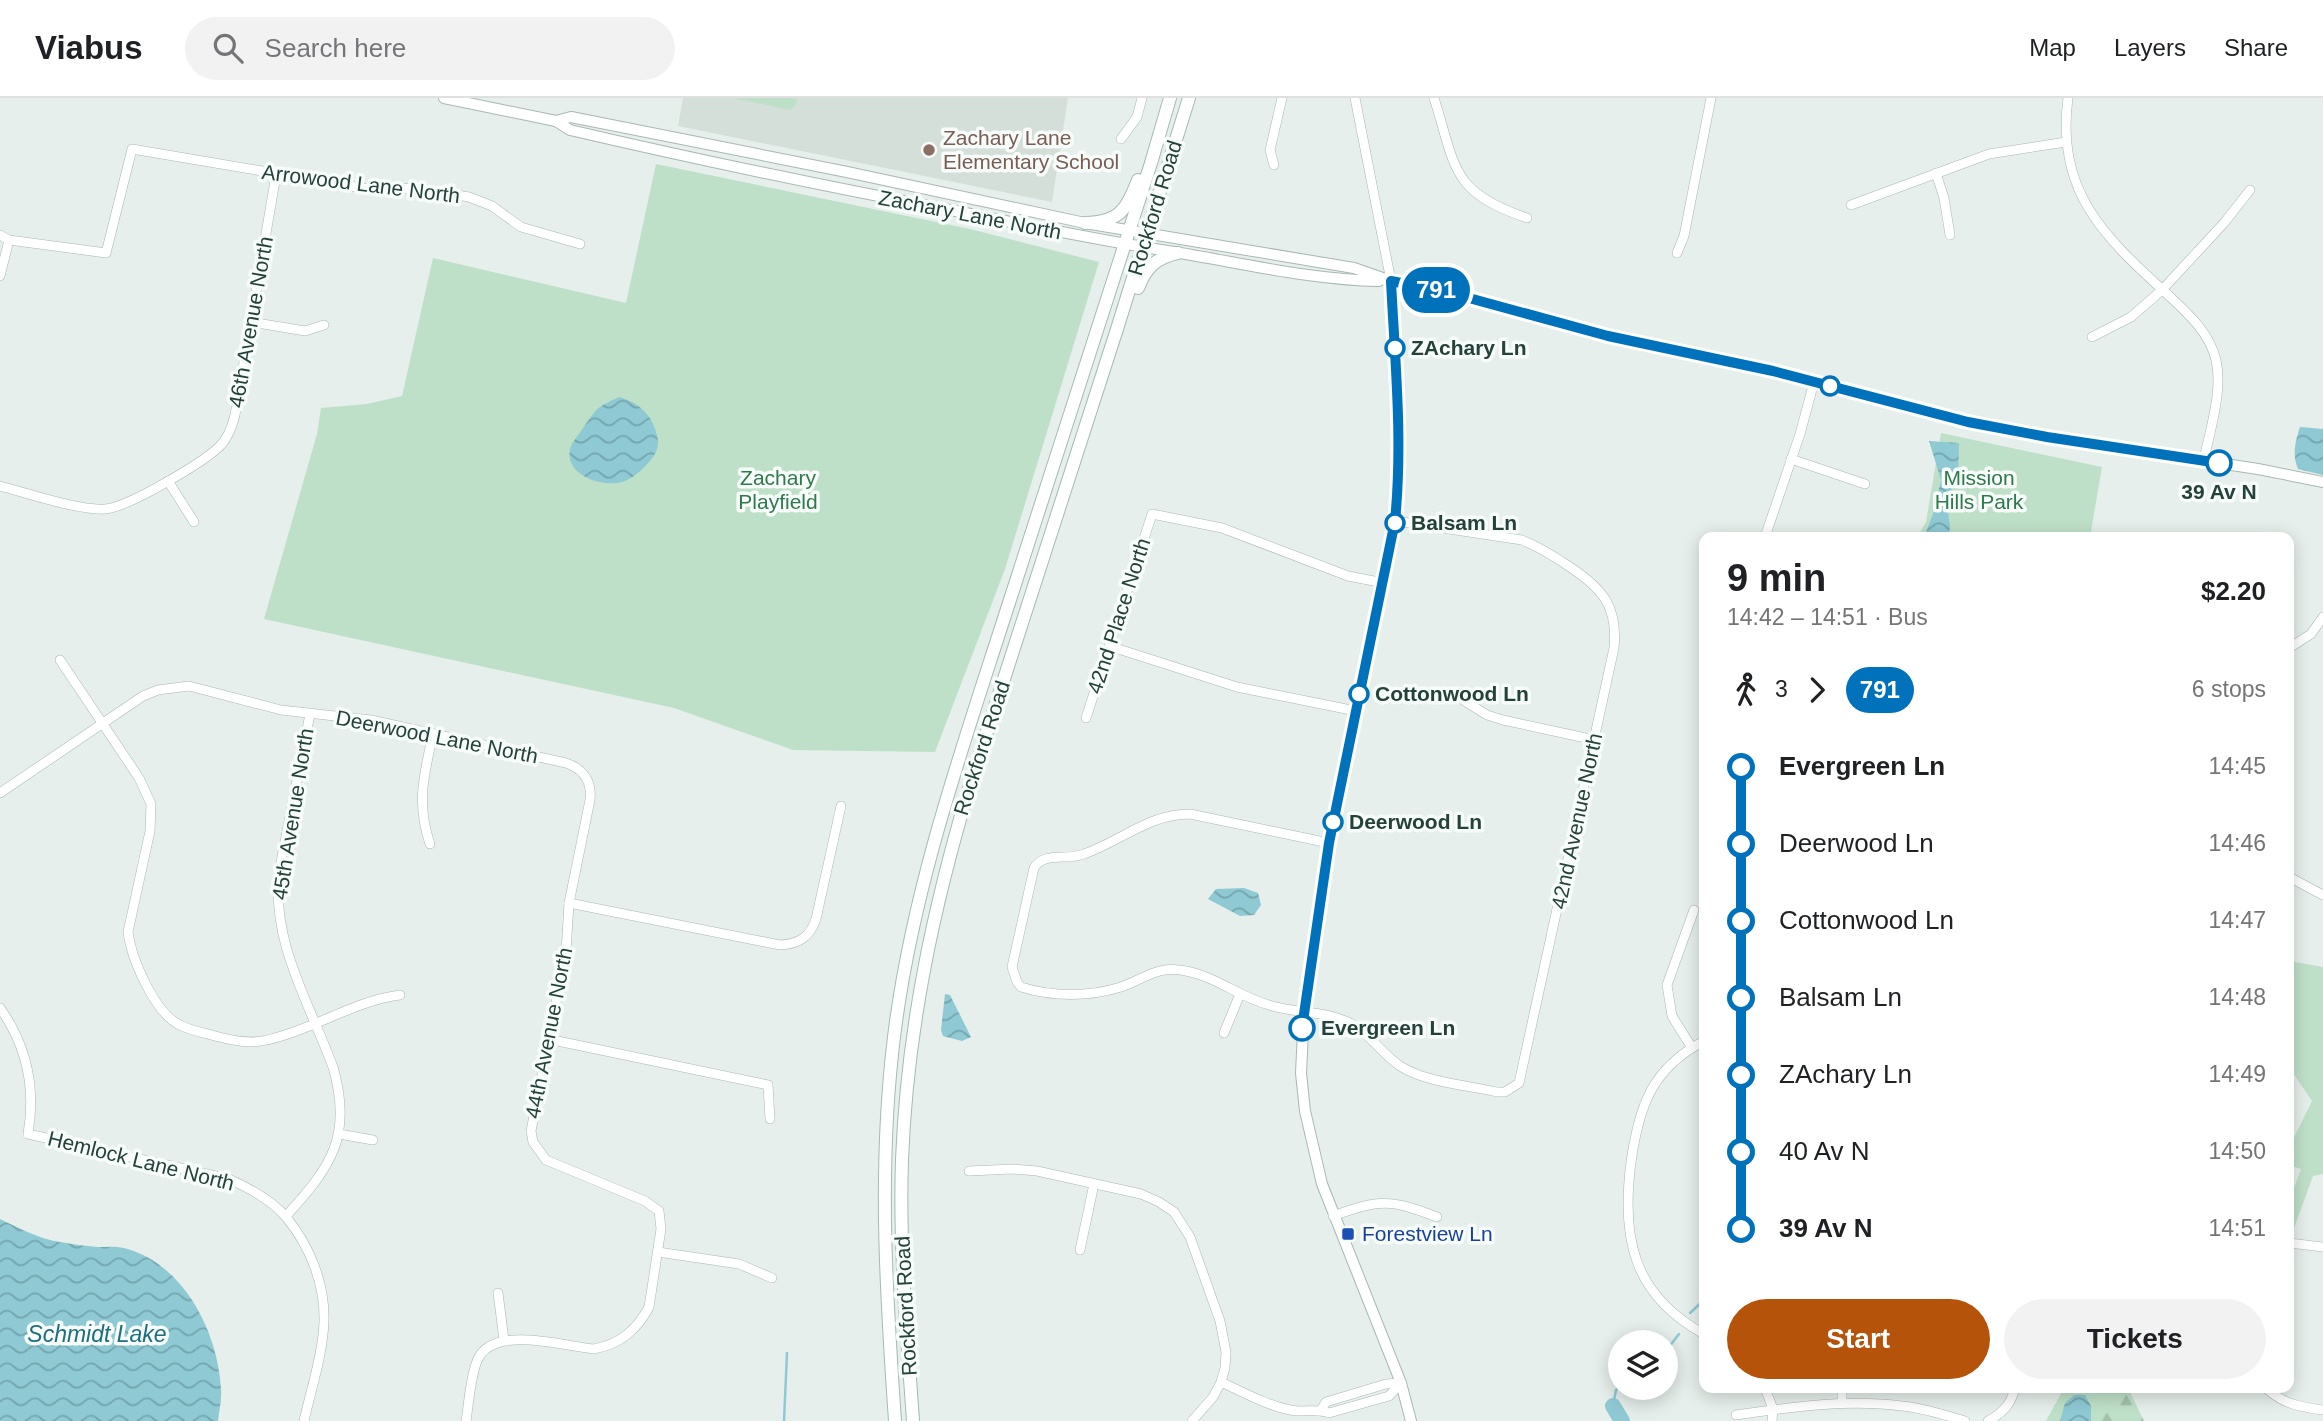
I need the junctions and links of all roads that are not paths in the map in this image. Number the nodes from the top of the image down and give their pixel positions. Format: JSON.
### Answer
{"nodes":[{"id":1,"x":444,"y":98,"type":"edge"},
{"id":2,"x":1142,"y":98,"type":"edge"},
{"id":3,"x":1170,"y":98,"type":"edge"},
{"id":4,"x":1189,"y":98,"type":"edge"},
{"id":5,"x":1282,"y":98,"type":"edge"},
{"id":6,"x":1355,"y":98,"type":"edge"},
{"id":7,"x":1434,"y":98,"type":"edge"},
{"id":8,"x":1711,"y":98,"type":"edge"},
{"id":9,"x":2068,"y":98,"type":"edge"},
{"id":10,"x":556,"y":121,"type":"junction"},
{"id":11,"x":1160,"y":132,"type":"junction"},
{"id":12,"x":1121,"y":139,"type":"dead end"},
{"id":13,"x":2066,"y":142,"type":"junction"},
{"id":14,"x":1274,"y":165,"type":"dead end"},
{"id":15,"x":1936,"y":173,"type":"junction"},
{"id":16,"x":276,"y":175,"type":"junction"},
{"id":17,"x":2250,"y":190,"type":"dead end"},
{"id":18,"x":1851,"y":205,"type":"dead end"},
{"id":19,"x":1527,"y":218,"type":"dead end"},
{"id":20,"x":1085,"y":223,"type":"junction"},
{"id":21,"x":1129,"y":230,"type":"junction"},
{"id":22,"x":1148,"y":232,"type":"junction"},
{"id":23,"x":1950,"y":235,"type":"dead end"},
{"id":24,"x":5,"y":237,"type":"edge"},
{"id":25,"x":580,"y":244,"type":"dead end"},
{"id":26,"x":1124,"y":245,"type":"junction"},
{"id":27,"x":1143,"y":248,"type":"junction"},
{"id":28,"x":1178,"y":253,"type":"junction"},
{"id":29,"x":1677,"y":253,"type":"dead end"},
{"id":30,"x":1293,"y":257,"type":"junction"},
{"id":31,"x":1290,"y":271,"type":"junction"},
{"id":32,"x":0,"y":276,"type":"edge"},
{"id":33,"x":1391,"y":281,"type":"junction"},
{"id":34,"x":2162,"y":290,"type":"junction"},
{"id":35,"x":251,"y":321,"type":"junction"},
{"id":36,"x":324,"y":325,"type":"dead end"},
{"id":37,"x":2092,"y":337,"type":"dead end"},
{"id":38,"x":1814,"y":382,"type":"junction"},
{"id":39,"x":1097,"y":391,"type":"junction"},
{"id":40,"x":1791,"y":459,"type":"junction"},
{"id":41,"x":2204,"y":460,"type":"junction"},
{"id":42,"x":168,"y":481,"type":"junction"},
{"id":43,"x":2323,"y":481,"type":"edge"},
{"id":44,"x":1865,"y":484,"type":"dead end"},
{"id":45,"x":0,"y":486,"type":"edge"},
{"id":46,"x":1395,"y":521,"type":"junction"},
{"id":47,"x":194,"y":522,"type":"dead end"},
{"id":48,"x":1767,"y":532,"type":"edge"},
{"id":49,"x":1384,"y":583,"type":"junction"},
{"id":50,"x":2323,"y":617,"type":"edge"},
{"id":51,"x":2294,"y":645,"type":"edge"},
{"id":52,"x":1109,"y":646,"type":"junction"},
{"id":53,"x":60,"y":660,"type":"dead end"},
{"id":54,"x":1463,"y":700,"type":"dead end"},
{"id":55,"x":1356,"y":711,"type":"junction"},
{"id":56,"x":310,"y":714,"type":"junction"},
{"id":57,"x":1086,"y":718,"type":"dead end"},
{"id":58,"x":103,"y":723,"type":"junction"},
{"id":59,"x":433,"y":734,"type":"junction"},
{"id":60,"x":1595,"y":740,"type":"junction"},
{"id":61,"x":0,"y":793,"type":"edge"},
{"id":62,"x":590,"y":800,"type":"joint"},
{"id":63,"x":841,"y":806,"type":"dead end"},
{"id":64,"x":1329,"y":843,"type":"junction"},
{"id":65,"x":430,"y":844,"type":"dead end"},
{"id":66,"x":2294,"y":880,"type":"edge"},
{"id":67,"x":2323,"y":895,"type":"edge"},
{"id":68,"x":569,"y":903,"type":"junction"},
{"id":69,"x":1694,"y":910,"type":"dead end"},
{"id":70,"x":1240,"y":994,"type":"junction"},
{"id":71,"x":400,"y":995,"type":"dead end"},
{"id":72,"x":0,"y":1008,"type":"edge"},
{"id":73,"x":1304,"y":1011,"type":"junction"},
{"id":74,"x":315,"y":1023,"type":"junction"},
{"id":75,"x":1224,"y":1033,"type":"dead end"},
{"id":76,"x":548,"y":1039,"type":"junction"},
{"id":77,"x":1699,"y":1044,"type":"edge"},
{"id":78,"x":1692,"y":1048,"type":"junction"},
{"id":79,"x":770,"y":1119,"type":"dead end"},
{"id":80,"x":339,"y":1134,"type":"junction"},
{"id":81,"x":373,"y":1140,"type":"dead end"},
{"id":82,"x":969,"y":1171,"type":"dead end"},
{"id":83,"x":1094,"y":1184,"type":"junction"},
{"id":84,"x":285,"y":1216,"type":"junction"},
{"id":85,"x":1333,"y":1216,"type":"junction"},
{"id":86,"x":1437,"y":1217,"type":"dead end"},
{"id":87,"x":2294,"y":1244,"type":"edge"},
{"id":88,"x":2323,"y":1247,"type":"edge"},
{"id":89,"x":1080,"y":1250,"type":"dead end"},
{"id":90,"x":658,"y":1252,"type":"junction"},
{"id":91,"x":772,"y":1278,"type":"dead end"},
{"id":92,"x":498,"y":1293,"type":"dead end"},
{"id":93,"x":1699,"y":1331,"type":"edge"},
{"id":94,"x":504,"y":1339,"type":"junction"},
{"id":95,"x":1221,"y":1382,"type":"junction"},
{"id":96,"x":1401,"y":1383,"type":"junction"},
{"id":97,"x":1767,"y":1393,"type":"edge"},
{"id":98,"x":1842,"y":1393,"type":"edge"},
{"id":99,"x":2014,"y":1393,"type":"edge"},
{"id":100,"x":2272,"y":1393,"type":"edge"},
{"id":101,"x":1842,"y":1402,"type":"junction"},
{"id":102,"x":1773,"y":1409,"type":"junction"},
{"id":103,"x":2323,"y":1410,"type":"edge"},
{"id":104,"x":1736,"y":1415,"type":"dead end"},
{"id":105,"x":304,"y":1421,"type":"edge"},
{"id":106,"x":466,"y":1421,"type":"edge"},
{"id":107,"x":895,"y":1421,"type":"edge"},
{"id":108,"x":913,"y":1421,"type":"edge"},
{"id":109,"x":1192,"y":1421,"type":"edge"},
{"id":110,"x":1411,"y":1421,"type":"edge"},
{"id":111,"x":1772,"y":1421,"type":"edge"},
{"id":112,"x":1965,"y":1421,"type":"edge"},
{"id":113,"x":1988,"y":1421,"type":"edge"}],
"edges":[{"from":1,"to":10,"type":"street","name":"Zachary Lane North"},
{"from":2,"to":12,"type":"street"},
{"from":3,"to":11,"type":"main road","name":"Rockford Road"},
{"from":4,"to":22,"type":"main road","name":"Rockford Road"},
{"from":5,"to":14,"type":"street"},
{"from":6,"to":33,"type":"street"},
{"from":7,"to":19,"type":"street"},
{"from":8,"to":29,"type":"street"},
{"from":9,"to":13,"type":"street"},
{"from":10,"to":20,"type":"street","name":"Zachary Lane North"},
{"from":10,"to":26,"type":"street","name":"Zachary Lane North"},
{"from":11,"to":20,"type":"main road"},
{"from":11,"to":21,"type":"main road","name":"Rockford Road"},
{"from":13,"to":15,"type":"street"},
{"from":13,"to":34,"type":"street"},
{"from":15,"to":18,"type":"street"},
{"from":15,"to":23,"type":"street"},
{"from":16,"to":24,"type":"street","name":"Arrowood Lane North"},
{"from":16,"to":25,"type":"street","name":"Arrowood Lane North"},
{"from":16,"to":35,"type":"street","name":"46th Avenue North"},
{"from":17,"to":34,"type":"street"},
{"from":20,"to":21,"type":"street","name":"Zachary Lane North"},
{"from":21,"to":22,"type":"street","name":"Zachary Lane North"},
{"from":21,"to":26,"type":"main road","name":"Rockford Road"},
{"from":22,"to":27,"type":"main road","name":"Rockford Road"},
{"from":22,"to":30,"type":"street","name":"Zachary Lane North"},
{"from":24,"to":32,"type":"street"},
{"from":26,"to":27,"type":"street","name":"Zachary Lane North"},
{"from":26,"to":107,"type":"main road","name":"Rockford Road"},
{"from":27,"to":28,"type":"street","name":"Zachary Lane North"},
{"from":27,"to":39,"type":"main road","name":"Rockford Road"},
{"from":28,"to":31,"type":"street","name":"Zachary Lane North"},
{"from":28,"to":39,"type":"main road"},
{"from":30,"to":31,"type":"street"},
{"from":30,"to":33,"type":"street","name":"Zachary Lane North"},
{"from":31,"to":33,"type":"street","name":"Zachary Lane North"},
{"from":33,"to":38,"type":"street","name":"Zachary Lane North"},
{"from":33,"to":46,"type":"street"},
{"from":34,"to":37,"type":"street"},
{"from":34,"to":41,"type":"street"},
{"from":35,"to":36,"type":"street"},
{"from":35,"to":42,"type":"street","name":"46th Avenue North"},
{"from":38,"to":40,"type":"street"},
{"from":38,"to":41,"type":"street","name":"Zachary Lane North"},
{"from":39,"to":108,"type":"main road","name":"Rockford Road"},
{"from":40,"to":44,"type":"street"},
{"from":40,"to":48,"type":"street"},
{"from":41,"to":43,"type":"street","name":"Zachary Lane North"},
{"from":42,"to":45,"type":"street","name":"46th Avenue North"},
{"from":42,"to":47,"type":"street"},
{"from":46,"to":49,"type":"street"},
{"from":46,"to":60,"type":"street","name":"42nd Avenue North"},
{"from":49,"to":52,"type":"street","name":"42nd Place North"},
{"from":49,"to":55,"type":"street"},
{"from":50,"to":51,"type":"street"},
{"from":52,"to":55,"type":"street"},
{"from":52,"to":57,"type":"street","name":"42nd Place North"},
{"from":53,"to":58,"type":"street"},
{"from":54,"to":60,"type":"street"},
{"from":55,"to":64,"type":"street"},
{"from":56,"to":58,"type":"street","name":"Deerwood Lane North"},
{"from":56,"to":59,"type":"street","name":"Deerwood Lane North"},
{"from":56,"to":74,"type":"street","name":"45th Avenue North"},
{"from":58,"to":61,"type":"street","name":"Deerwood Lane North"},
{"from":58,"to":74,"type":"street"},
{"from":59,"to":62,"type":"street","name":"Deerwood Lane North"},
{"from":59,"to":65,"type":"street"},
{"from":60,"to":73,"type":"street","name":"42nd Avenue North"},
{"from":62,"to":68,"type":"street","name":"44th Avenue North"},
{"from":63,"to":68,"type":"street"},
{"from":64,"to":70,"type":"street"},
{"from":64,"to":73,"type":"street"},
{"from":66,"to":67,"type":"street"},
{"from":68,"to":76,"type":"street","name":"44th Avenue North"},
{"from":69,"to":78,"type":"street"},
{"from":70,"to":73,"type":"street"},
{"from":70,"to":75,"type":"street"},
{"from":71,"to":74,"type":"street"},
{"from":72,"to":84,"type":"street","name":"Hemlock Lane North"},
{"from":73,"to":85,"type":"street"},
{"from":74,"to":80,"type":"street","name":"45th Avenue North"},
{"from":76,"to":79,"type":"street"},
{"from":76,"to":90,"type":"street","name":"44th Avenue North"},
{"from":77,"to":78,"type":"street"},
{"from":78,"to":93,"type":"street"},
{"from":80,"to":81,"type":"street"},
{"from":80,"to":84,"type":"street","name":"45th Avenue North"},
{"from":82,"to":83,"type":"street"},
{"from":83,"to":89,"type":"street"},
{"from":83,"to":95,"type":"street"},
{"from":84,"to":105,"type":"street"},
{"from":85,"to":86,"type":"street"},
{"from":85,"to":96,"type":"street"},
{"from":87,"to":88,"type":"street"},
{"from":90,"to":91,"type":"street"},
{"from":90,"to":94,"type":"street","name":"44th Avenue North"},
{"from":92,"to":94,"type":"street"},
{"from":94,"to":106,"type":"street"},
{"from":95,"to":96,"type":"street"},
{"from":95,"to":109,"type":"street"},
{"from":96,"to":110,"type":"street"},
{"from":97,"to":102,"type":"street"},
{"from":98,"to":101,"type":"street"},
{"from":99,"to":113,"type":"street"},
{"from":100,"to":103,"type":"street"},
{"from":101,"to":102,"type":"street"},
{"from":101,"to":112,"type":"street"},
{"from":102,"to":104,"type":"street"},
{"from":102,"to":111,"type":"street"}]}
